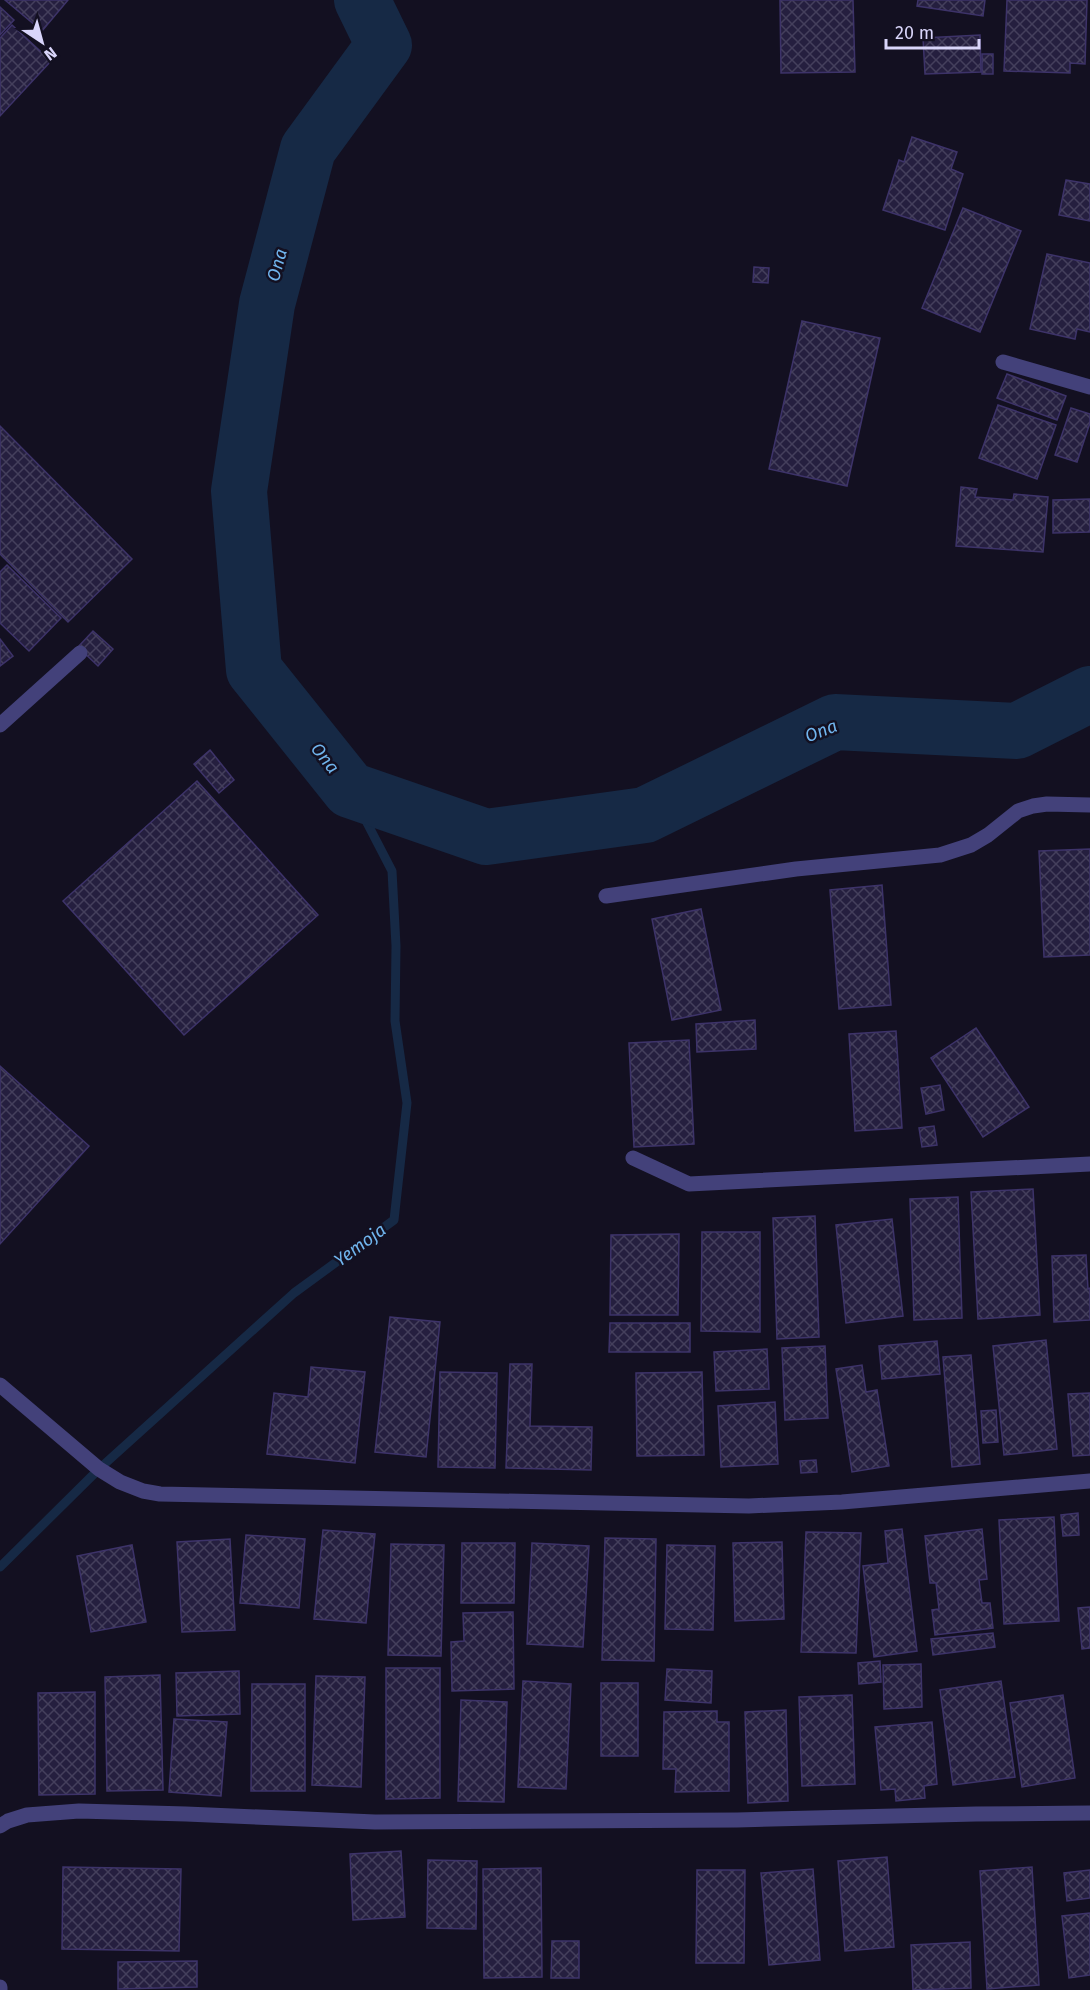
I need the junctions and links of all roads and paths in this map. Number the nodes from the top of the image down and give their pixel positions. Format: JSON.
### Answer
{"nodes":[{"id":1,"x":1003,"y":362,"type":"dead end"},
{"id":2,"x":1090,"y":387,"type":"edge"},
{"id":3,"x":80,"y":652,"type":"dead end"},
{"id":4,"x":0,"y":725,"type":"edge"},
{"id":5,"x":1090,"y":805,"type":"edge"},
{"id":6,"x":606,"y":896,"type":"dead end"},
{"id":7,"x":633,"y":1158,"type":"dead end"},
{"id":8,"x":1090,"y":1164,"type":"edge"},
{"id":9,"x":0,"y":1385,"type":"edge"},
{"id":10,"x":1090,"y":1481,"type":"edge"},
{"id":11,"x":1090,"y":1813,"type":"edge"},
{"id":12,"x":0,"y":1826,"type":"edge"}],
"edges":[{"from":1,"to":2,"type":"street"},
{"from":3,"to":4,"type":"street"},
{"from":5,"to":6,"type":"street"},
{"from":7,"to":8,"type":"street"},
{"from":9,"to":10,"type":"street"},
{"from":11,"to":12,"type":"street"}]}
